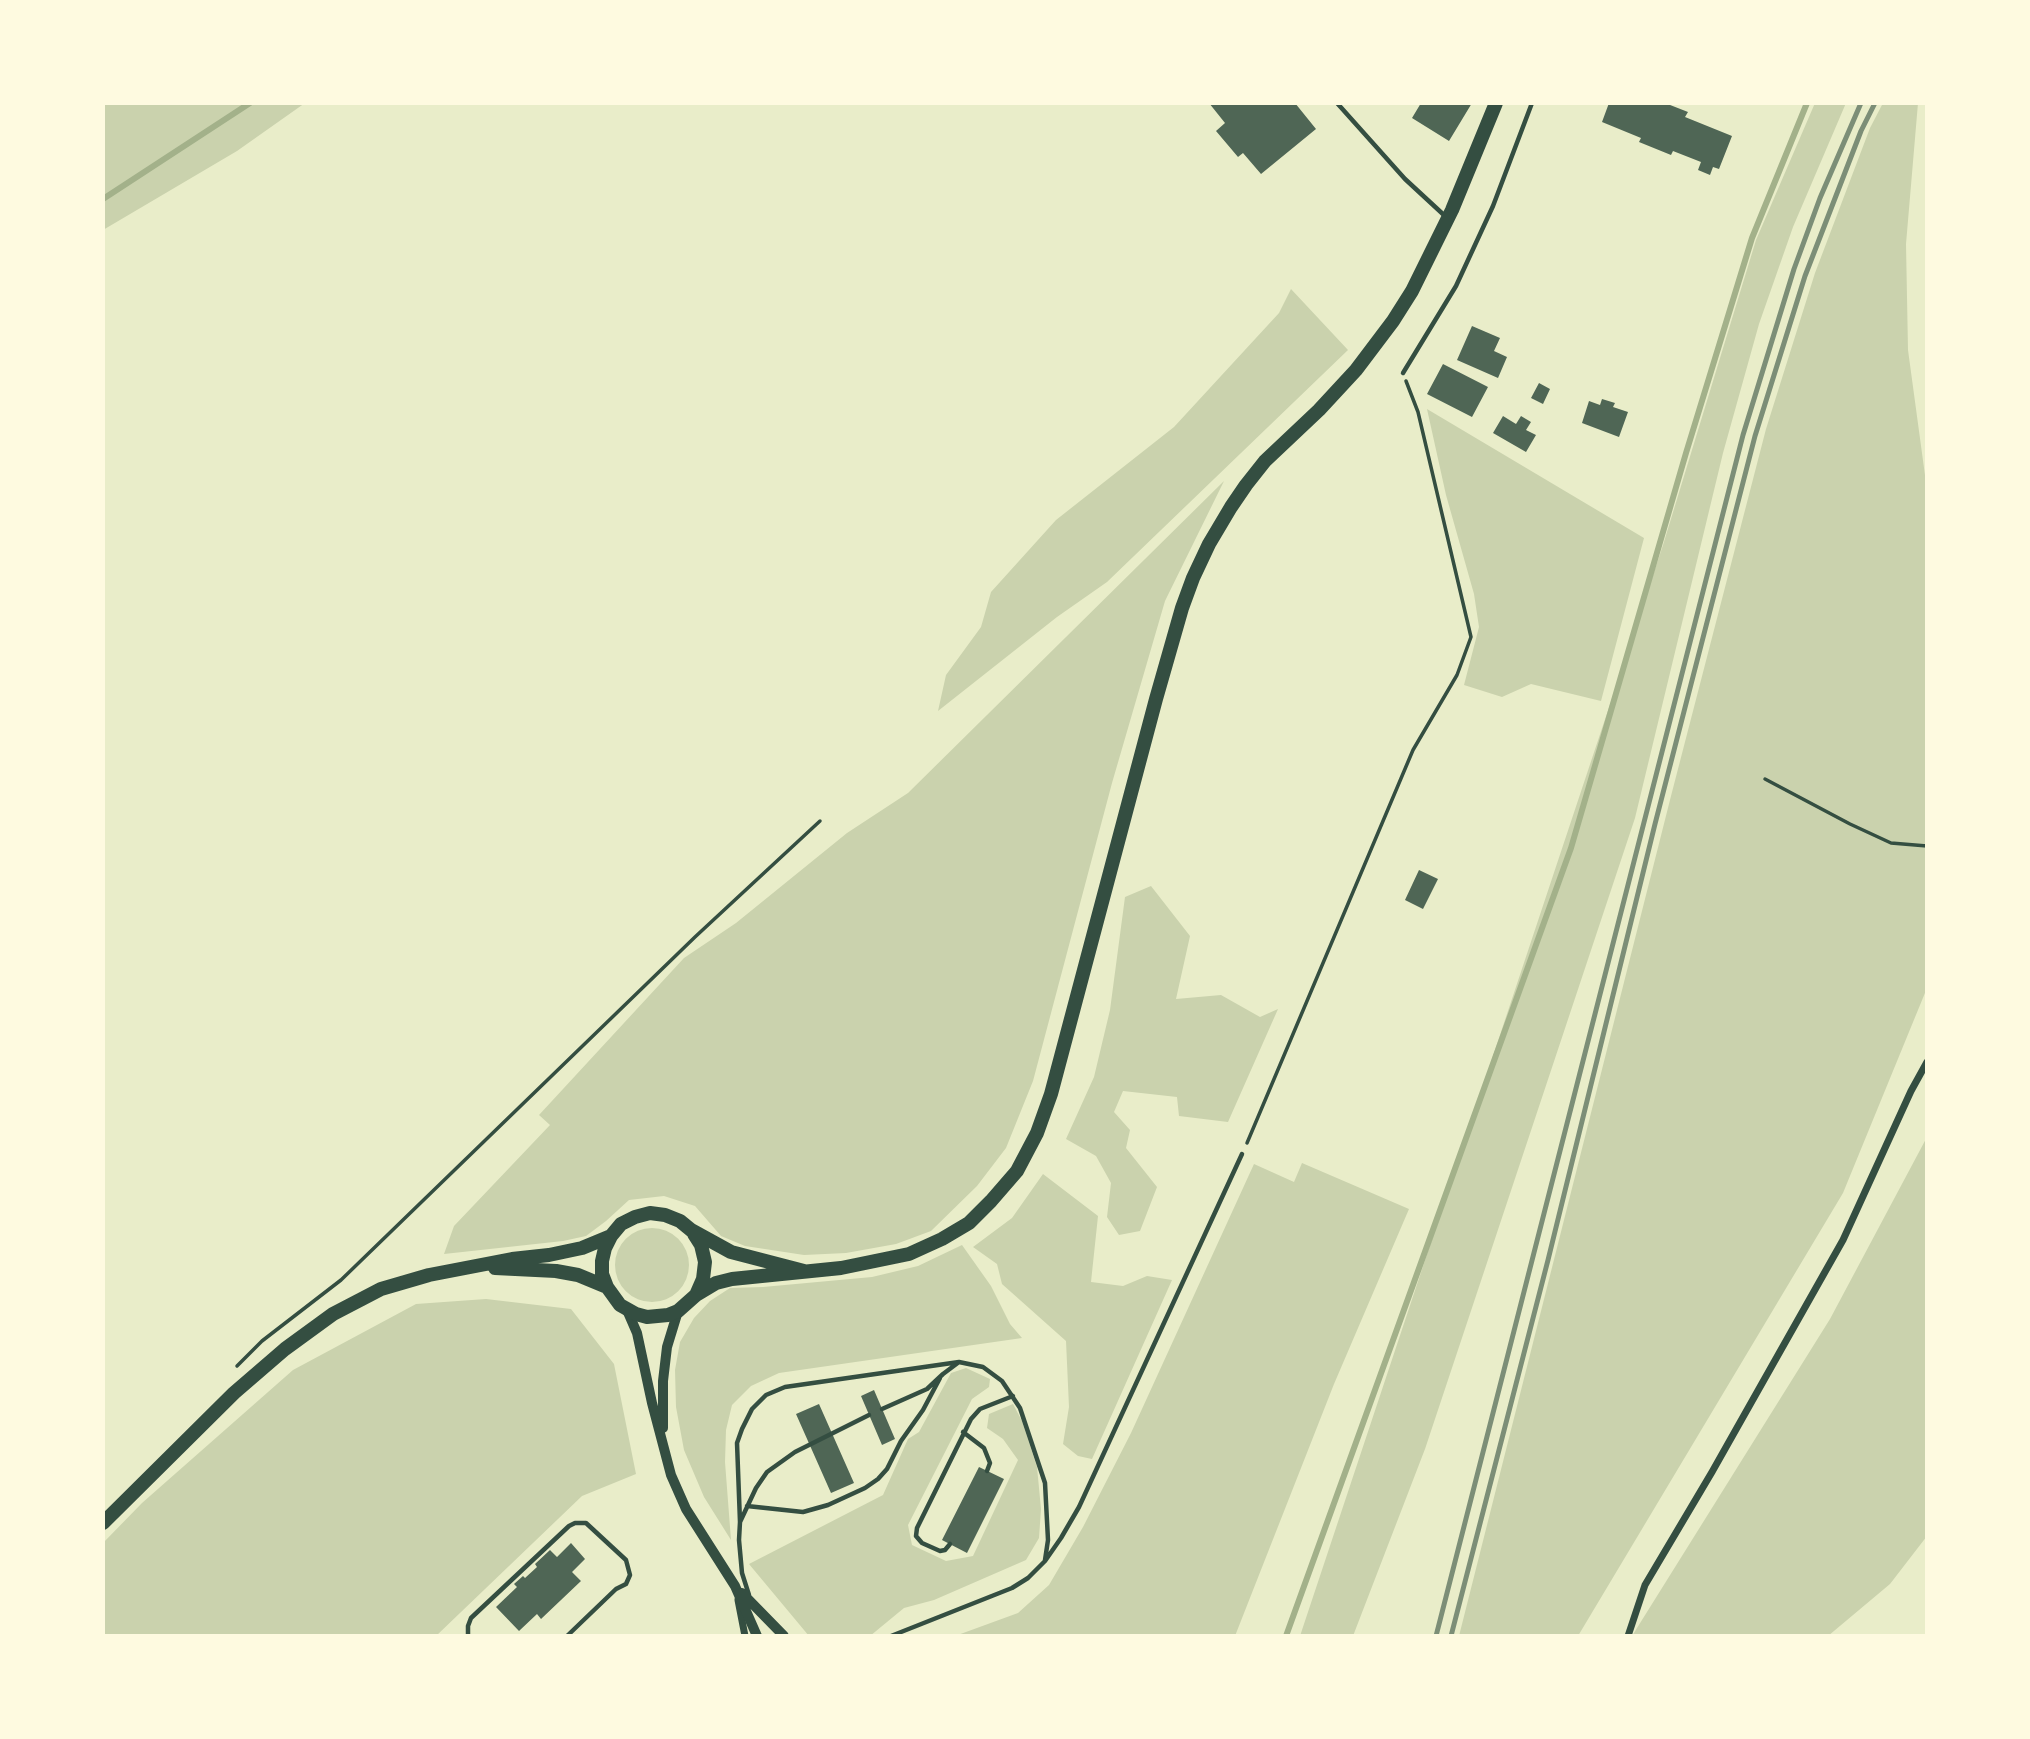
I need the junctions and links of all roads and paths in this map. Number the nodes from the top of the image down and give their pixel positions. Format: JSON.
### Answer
{"nodes":[{"id":1,"x":1337,"y":103,"type":"edge"},
{"id":2,"x":1496,"y":103,"type":"edge"},
{"id":3,"x":1532,"y":103,"type":"edge"},
{"id":4,"x":1448,"y":219,"type":"junction"},
{"id":5,"x":1403,"y":373,"type":"joint"},
{"id":6,"x":1765,"y":779,"type":"dead end"},
{"id":7,"x":820,"y":821,"type":"dead end"},
{"id":8,"x":1927,"y":846,"type":"edge"},
{"id":9,"x":1927,"y":1062,"type":"edge"},
{"id":10,"x":1242,"y":1154,"type":"joint"},
{"id":11,"x":691,"y":1230,"type":"junction"},
{"id":12,"x":611,"y":1236,"type":"junction"},
{"id":13,"x":476,"y":1267,"type":"junction"},
{"id":14,"x":804,"y":1271,"type":"junction"},
{"id":15,"x":607,"y":1287,"type":"junction"},
{"id":16,"x":696,"y":1295,"type":"junction"},
{"id":17,"x":626,"y":1310,"type":"junction"},
{"id":18,"x":678,"y":1311,"type":"junction"},
{"id":19,"x":959,"y":1362,"type":"junction"},
{"id":20,"x":230,"y":1373,"type":"dead end"},
{"id":21,"x":943,"y":1374,"type":"junction"},
{"id":22,"x":1013,"y":1396,"type":"junction"},
{"id":23,"x":882,"y":1409,"type":"dead end"},
{"id":24,"x":869,"y":1415,"type":"dead end"},
{"id":25,"x":963,"y":1432,"type":"junction"},
{"id":26,"x":663,"y":1442,"type":"junction"},
{"id":27,"x":987,"y":1471,"type":"dead end"},
{"id":28,"x":747,"y":1506,"type":"junction"},
{"id":29,"x":740,"y":1522,"type":"junction"},
{"id":30,"x":103,"y":1523,"type":"edge"},
{"id":31,"x":950,"y":1544,"type":"dead end"},
{"id":32,"x":1045,"y":1561,"type":"junction"},
{"id":33,"x":735,"y":1586,"type":"junction"},
{"id":34,"x":751,"y":1603,"type":"junction"},
{"id":35,"x":468,"y":1636,"type":"edge"},
{"id":36,"x":567,"y":1636,"type":"edge"},
{"id":37,"x":745,"y":1636,"type":"edge"},
{"id":38,"x":757,"y":1636,"type":"edge"},
{"id":39,"x":784,"y":1636,"type":"edge"},
{"id":40,"x":891,"y":1636,"type":"edge"},
{"id":41,"x":1628,"y":1636,"type":"edge"}],
"edges":[{"from":1,"to":4,"type":"lane"},
{"from":2,"to":4,"type":"main road"},
{"from":3,"to":5,"type":"lane"},
{"from":4,"to":14,"type":"main road"},
{"from":5,"to":10,"type":"path"},
{"from":6,"to":8,"type":"path"},
{"from":7,"to":20,"type":"path"},
{"from":9,"to":41,"type":"street"},
{"from":10,"to":32,"type":"lane"},
{"from":11,"to":12,"type":"main road"},
{"from":11,"to":14,"type":"main road"},
{"from":11,"to":16,"type":"main road"},
{"from":12,"to":13,"type":"main road"},
{"from":12,"to":15,"type":"main road"},
{"from":13,"to":15,"type":"main road"},
{"from":13,"to":30,"type":"main road"},
{"from":14,"to":16,"type":"main road"},
{"from":15,"to":17,"type":"main road"},
{"from":16,"to":18,"type":"main road"},
{"from":17,"to":18,"type":"main road"},
{"from":17,"to":26,"type":"street"},
{"from":18,"to":26,"type":"street"},
{"from":19,"to":21,"type":"lane"},
{"from":19,"to":22,"type":"lane"},
{"from":19,"to":29,"type":"lane"},
{"from":21,"to":23,"type":"lane"},
{"from":21,"to":28,"type":"lane"},
{"from":22,"to":25,"type":"lane"},
{"from":22,"to":32,"type":"lane"},
{"from":24,"to":28,"type":"lane"},
{"from":25,"to":27,"type":"lane"},
{"from":25,"to":31,"type":"lane"},
{"from":26,"to":33,"type":"street"},
{"from":28,"to":29,"type":"lane"},
{"from":29,"to":34,"type":"lane"},
{"from":32,"to":40,"type":"lane"},
{"from":33,"to":34,"type":"street"},
{"from":33,"to":37,"type":"street"},
{"from":33,"to":38,"type":"street"},
{"from":34,"to":39,"type":"street"},
{"from":35,"to":36,"type":"lane"}]}
